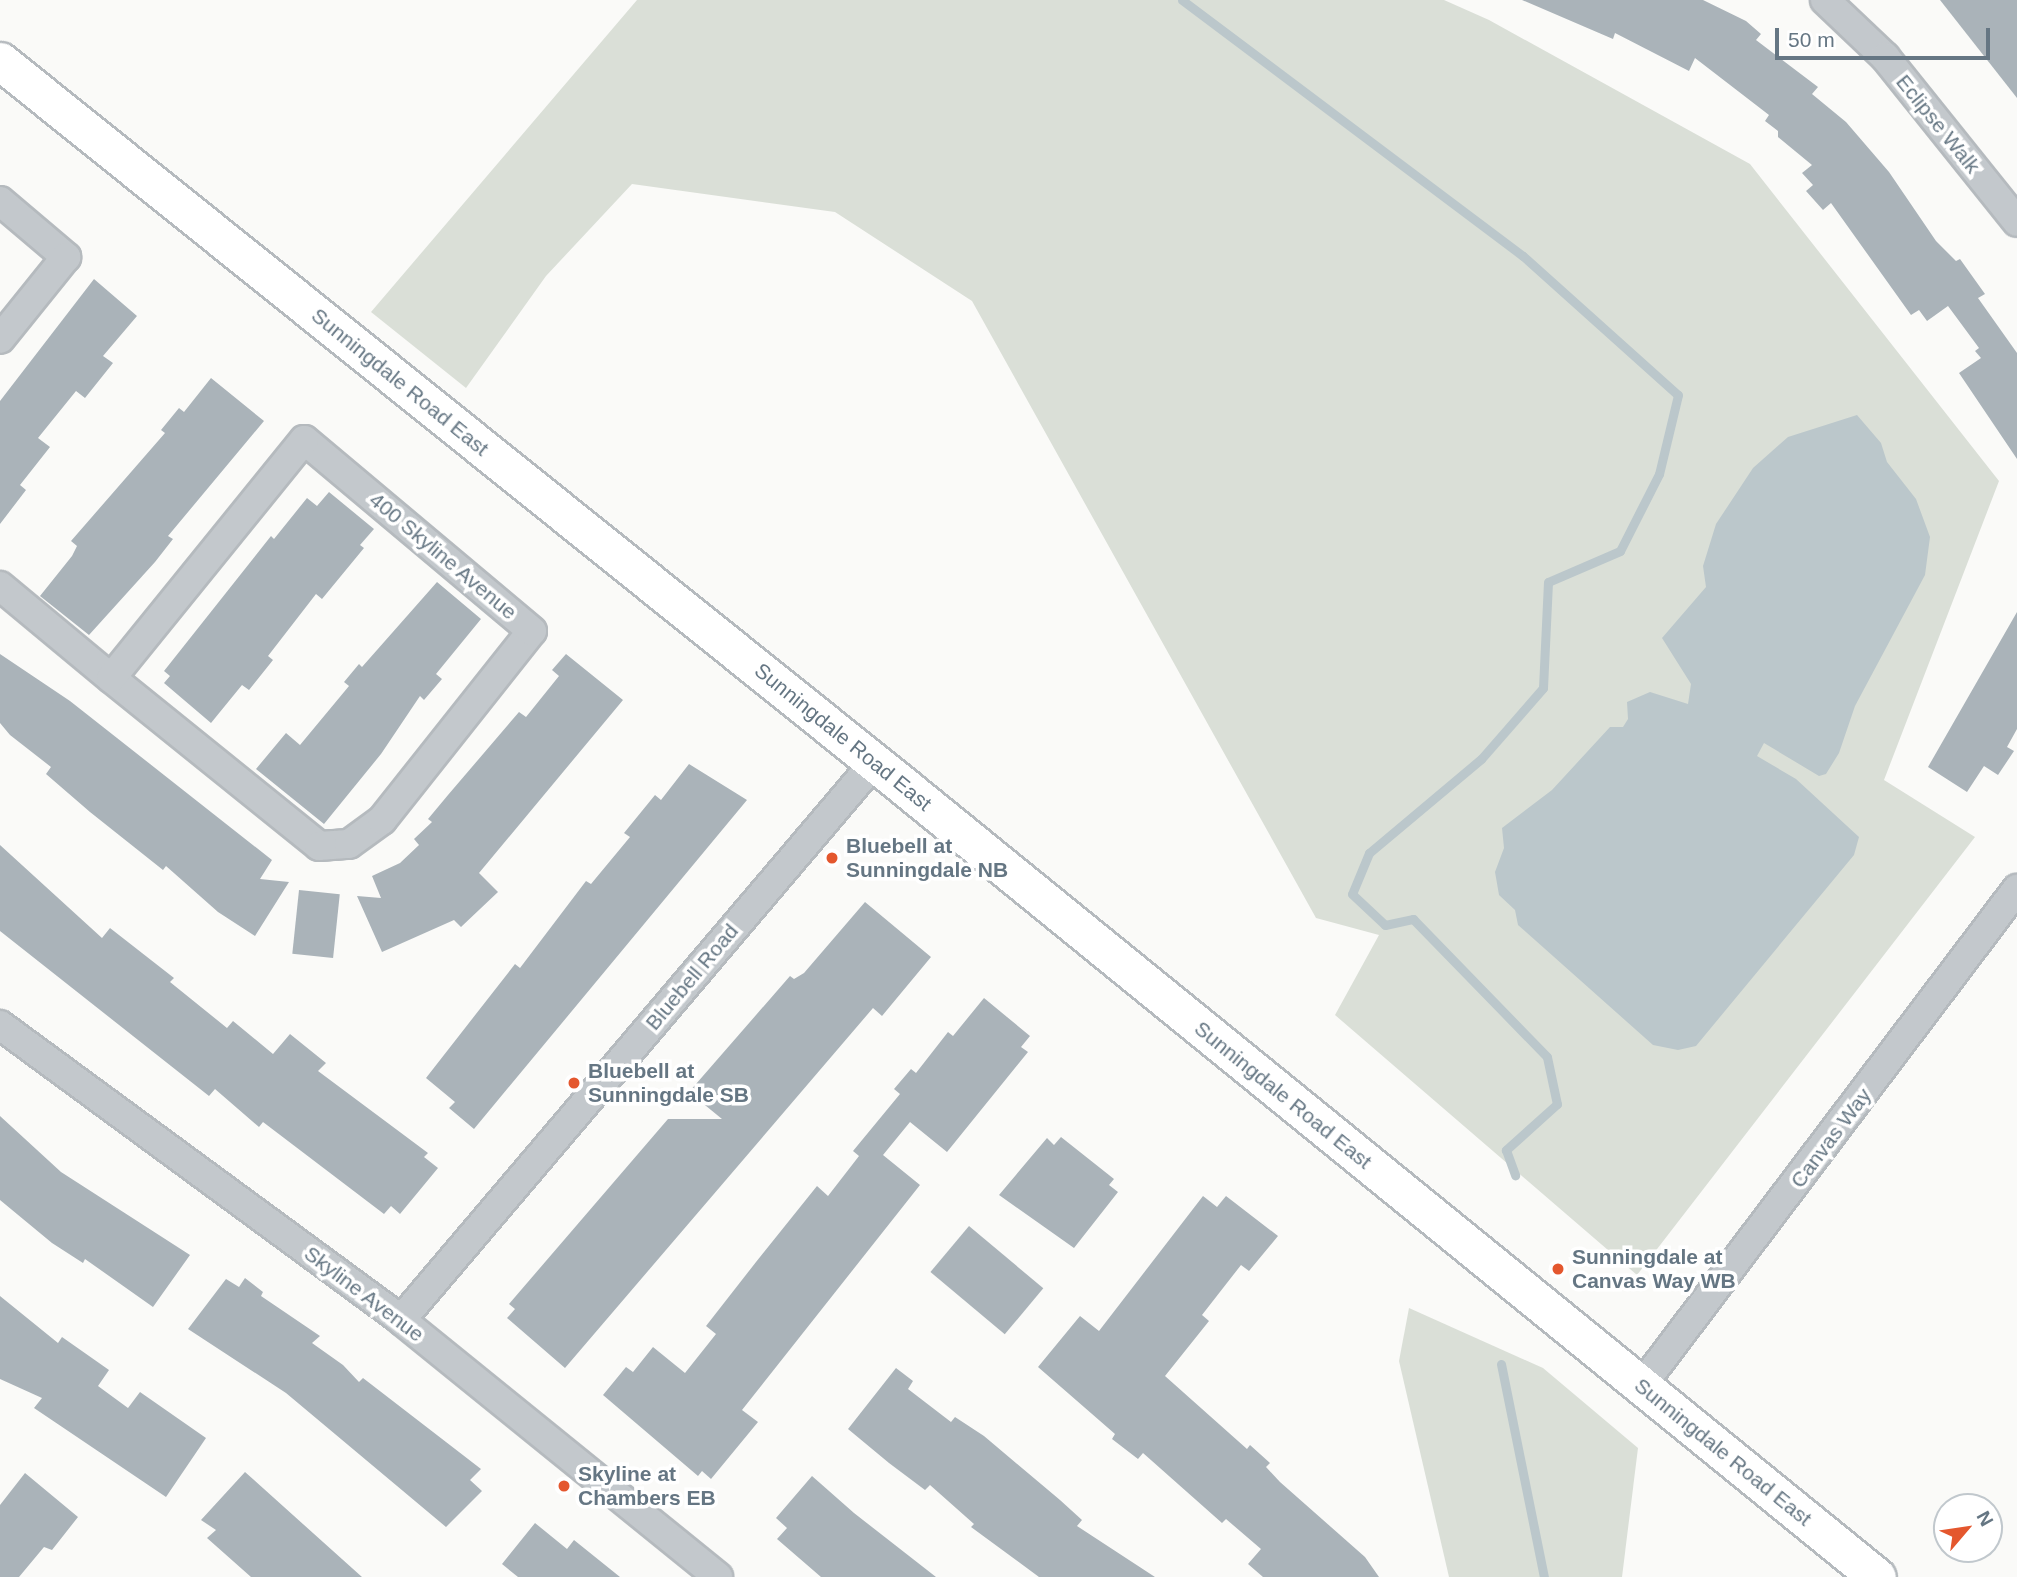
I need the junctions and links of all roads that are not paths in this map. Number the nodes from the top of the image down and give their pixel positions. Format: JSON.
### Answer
{"nodes":[{"id":1,"x":1825,"y":0,"type":"edge"},
{"id":2,"x":0,"y":61,"type":"edge"},
{"id":3,"x":0,"y":201,"type":"edge"},
{"id":4,"x":2017,"y":222,"type":"edge"},
{"id":5,"x":0,"y":338,"type":"edge"},
{"id":6,"x":0,"y":586,"type":"edge"},
{"id":7,"x":111,"y":678,"type":"junction"},
{"id":8,"x":874,"y":763,"type":"junction"},
{"id":9,"x":2017,"y":889,"type":"edge"},
{"id":10,"x":0,"y":1024,"type":"edge"},
{"id":11,"x":401,"y":1320,"type":"junction"},
{"id":12,"x":1642,"y":1385,"type":"junction"},
{"id":13,"x":704,"y":1572,"type":"edge"},
{"id":14,"x":1877,"y":1577,"type":"edge"}],
"edges":[{"from":1,"to":4,"type":"street","name":"Eclipse Walk"},
{"from":2,"to":8,"type":"main road","name":"Sunningdale Road East"},
{"from":3,"to":5,"type":"street"},
{"from":6,"to":7,"type":"street","name":"400 Skyline Avenue"},
{"from":7,"to":7,"type":"street","name":"400 Skyline Avenue"},
{"from":8,"to":11,"type":"street","name":"Bluebell Road"},
{"from":8,"to":12,"type":"main road","name":"Sunningdale Road East"},
{"from":9,"to":12,"type":"street","name":"Canvas Way"},
{"from":10,"to":11,"type":"street","name":"Skyline Avenue"},
{"from":11,"to":13,"type":"street","name":"Skyline Avenue"},
{"from":12,"to":14,"type":"main road","name":"Sunningdale Road East"}]}
